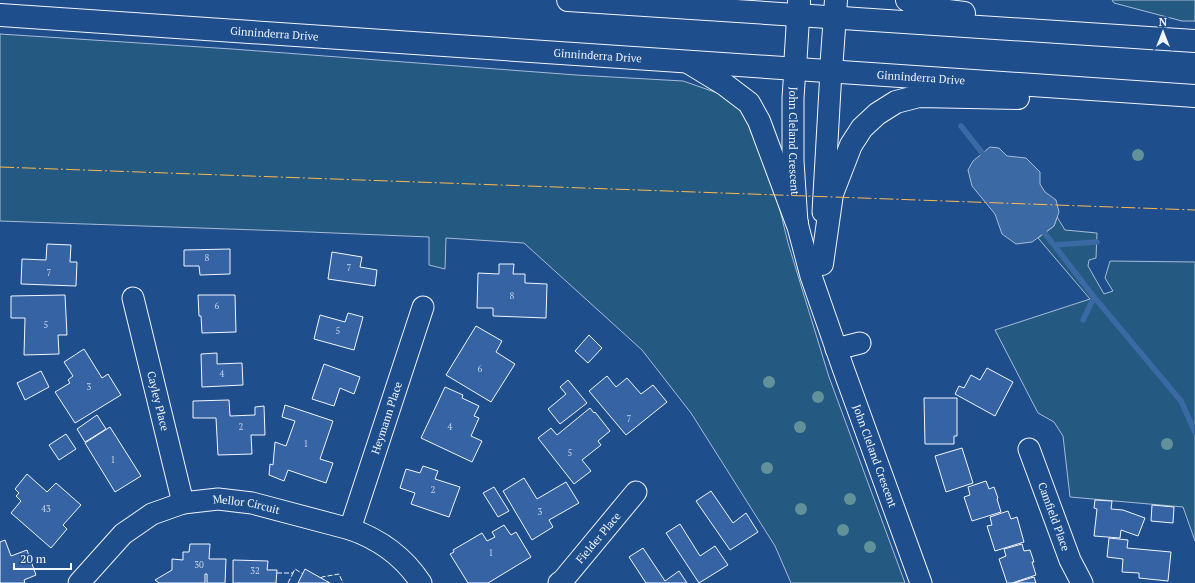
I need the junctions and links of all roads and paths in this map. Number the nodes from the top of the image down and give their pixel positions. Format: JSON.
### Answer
{"nodes":[{"id":1,"x":568,"y":0,"type":"edge"},
{"id":2,"x":573,"y":0,"type":"edge"},
{"id":3,"x":576,"y":0,"type":"edge"},
{"id":4,"x":908,"y":0,"type":"edge"},
{"id":5,"x":799,"y":8,"type":"edge"},
{"id":6,"x":835,"y":9,"type":"edge"},
{"id":7,"x":0,"y":15,"type":"edge"},
{"id":8,"x":1055,"y":29,"type":"junction"},
{"id":9,"x":1195,"y":41,"type":"edge"},
{"id":10,"x":685,"y":61,"type":"junction"},
{"id":11,"x":795,"y":68,"type":"junction"},
{"id":12,"x":831,"y":71,"type":"junction"},
{"id":13,"x":1051,"y":92,"type":"junction"},
{"id":14,"x":1195,"y":96,"type":"edge"},
{"id":15,"x":797,"y":223,"type":"junction"},
{"id":16,"x":822,"y":264,"type":"junction"},
{"id":17,"x":133,"y":298,"type":"dead end"},
{"id":18,"x":422,"y":307,"type":"dead end"},
{"id":19,"x":829,"y":328,"type":"junction"},
{"id":20,"x":860,"y":343,"type":"dead end"},
{"id":21,"x":836,"y":349,"type":"junction"},
{"id":22,"x":1029,"y":449,"type":"dead end"},
{"id":23,"x":636,"y":492,"type":"dead end"},
{"id":24,"x":183,"y":503,"type":"junction"},
{"id":25,"x":350,"y":529,"type":"junction"},
{"id":26,"x":79,"y":583,"type":"edge"},
{"id":27,"x":421,"y":583,"type":"edge"},
{"id":28,"x":559,"y":583,"type":"edge"},
{"id":29,"x":921,"y":583,"type":"edge"},
{"id":30,"x":1082,"y":583,"type":"edge"}],
"edges":[{"from":1,"to":2,"type":"main road"},
{"from":2,"to":3,"type":"main road"},
{"from":2,"to":5,"type":"main road"},
{"from":4,"to":8,"type":"main road"},
{"from":5,"to":6,"type":"main road"},
{"from":5,"to":11,"type":"main road"},
{"from":6,"to":8,"type":"main road"},
{"from":6,"to":12,"type":"main road"},
{"from":7,"to":10,"type":"main road","name":"Ginninderra Drive"},
{"from":8,"to":9,"type":"main road"},
{"from":10,"to":11,"type":"main road","name":"Ginninderra Drive"},
{"from":10,"to":15,"type":"main road"},
{"from":11,"to":12,"type":"main road","name":"Ginninderra Drive"},
{"from":11,"to":15,"type":"street","name":"John Cleland Crescent"},
{"from":12,"to":13,"type":"main road","name":"Ginninderra Drive"},
{"from":12,"to":16,"type":"street","name":"John Cleland Crescent"},
{"from":13,"to":14,"type":"main road"},
{"from":13,"to":16,"type":"main road"},
{"from":15,"to":19,"type":"street","name":"John Cleland Crescent"},
{"from":16,"to":19,"type":"street","name":"John Cleland Crescent"},
{"from":17,"to":24,"type":"street","name":"Cayley Place"},
{"from":18,"to":25,"type":"street","name":"Heymann Place"},
{"from":19,"to":21,"type":"street","name":"John Cleland Crescent"},
{"from":20,"to":21,"type":"street"},
{"from":21,"to":29,"type":"street","name":"John Cleland Crescent"},
{"from":22,"to":30,"type":"street","name":"Camfield Place"},
{"from":23,"to":28,"type":"street","name":"Fielder Place"},
{"from":24,"to":25,"type":"street","name":"Mellor Circuit"},
{"from":24,"to":26,"type":"street","name":"Mellor Circuit"},
{"from":25,"to":27,"type":"street","name":"Mellor Circuit"}]}
